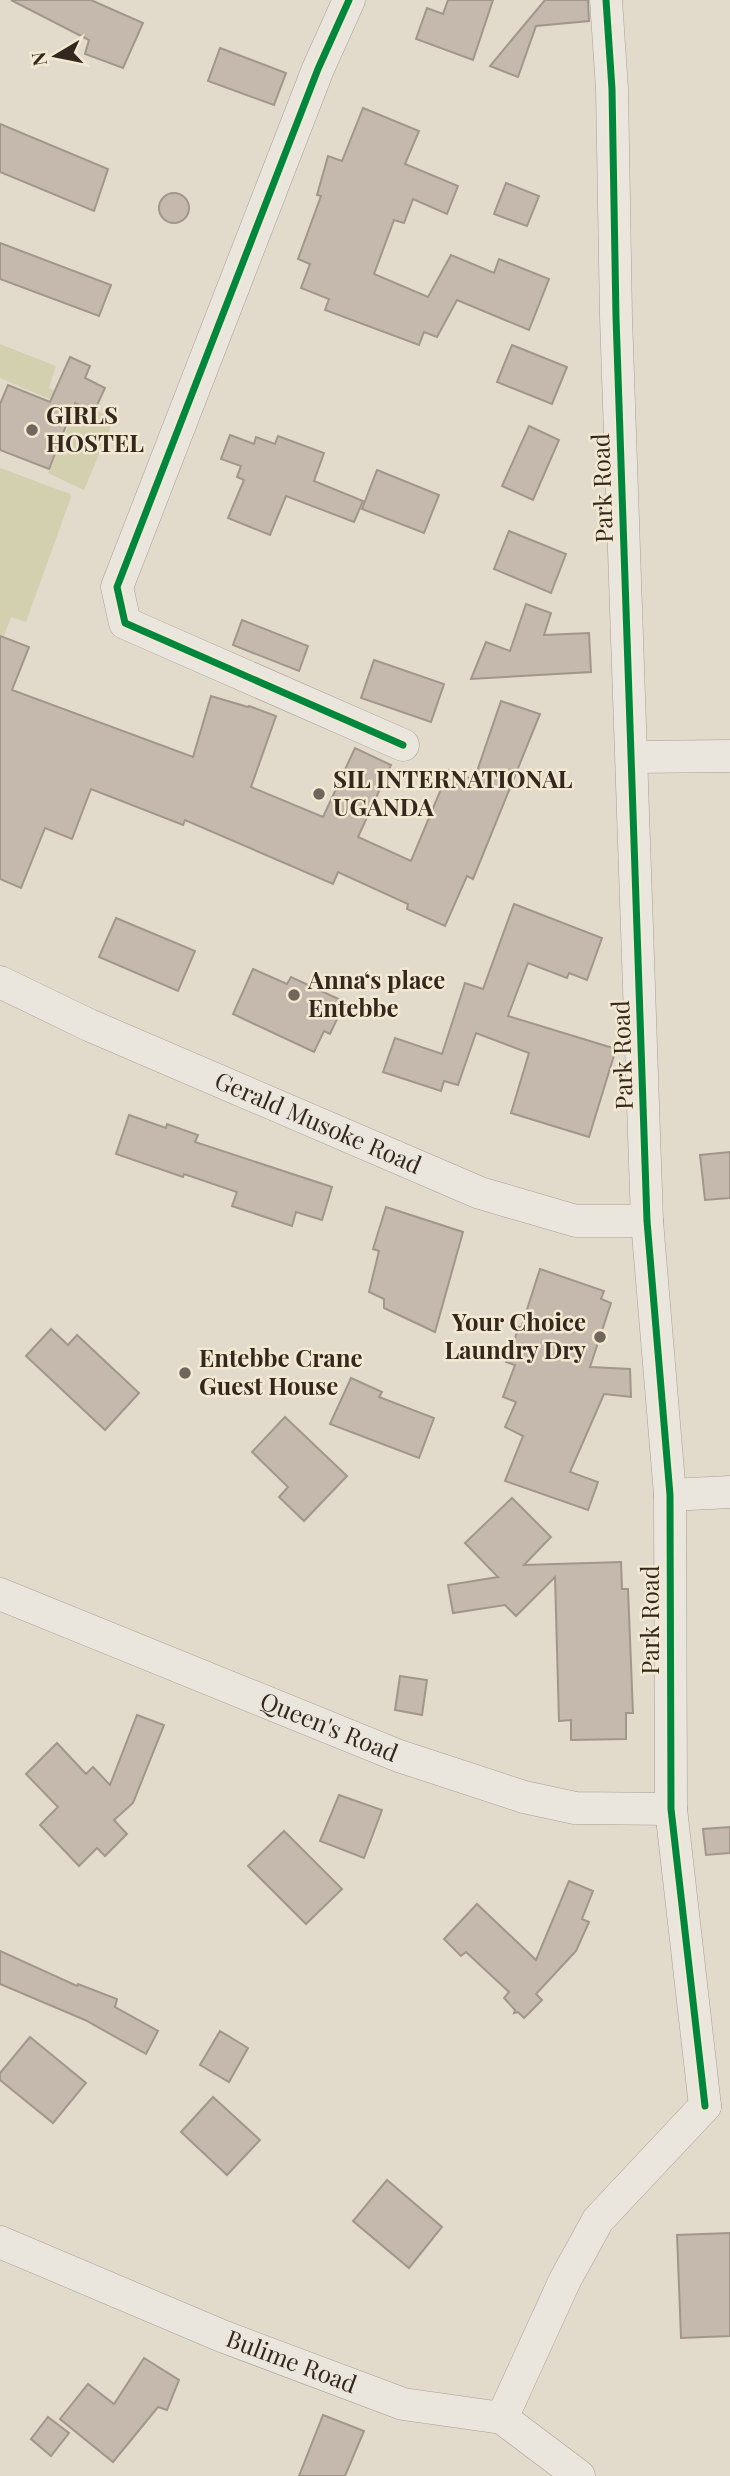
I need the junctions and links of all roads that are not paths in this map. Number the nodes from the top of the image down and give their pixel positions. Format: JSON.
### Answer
{"nodes":[{"id":1,"x":349,"y":0,"type":"edge"},
{"id":2,"x":606,"y":0,"type":"edge"},
{"id":3,"x":402,"y":745,"type":"dead end"},
{"id":4,"x":730,"y":756,"type":"edge"},
{"id":5,"x":633,"y":757,"type":"junction"},
{"id":6,"x":0,"y":982,"type":"edge"},
{"id":7,"x":647,"y":1221,"type":"junction"},
{"id":8,"x":730,"y":1492,"type":"edge"},
{"id":9,"x":670,"y":1494,"type":"junction"},
{"id":10,"x":0,"y":1594,"type":"edge"},
{"id":11,"x":671,"y":1809,"type":"junction"},
{"id":12,"x":718,"y":2112,"type":"edge"},
{"id":13,"x":0,"y":2242,"type":"edge"},
{"id":14,"x":502,"y":2418,"type":"junction"},
{"id":15,"x":579,"y":2476,"type":"edge"}],
"edges":[{"from":1,"to":3,"type":"street"},
{"from":2,"to":5,"type":"street","name":"Park Road"},
{"from":4,"to":5,"type":"street"},
{"from":5,"to":7,"type":"street","name":"Park Road"},
{"from":6,"to":7,"type":"street","name":"Gerald Musoke Road"},
{"from":7,"to":9,"type":"street","name":"Park Road"},
{"from":8,"to":9,"type":"street"},
{"from":9,"to":11,"type":"street","name":"Park Road"},
{"from":10,"to":11,"type":"street","name":"Queen's Road"},
{"from":11,"to":12,"type":"street","name":"Park Road"},
{"from":12,"to":14,"type":"street"},
{"from":13,"to":14,"type":"street","name":"Bulime Road"},
{"from":14,"to":15,"type":"street","name":"Bulime Road"}]}
